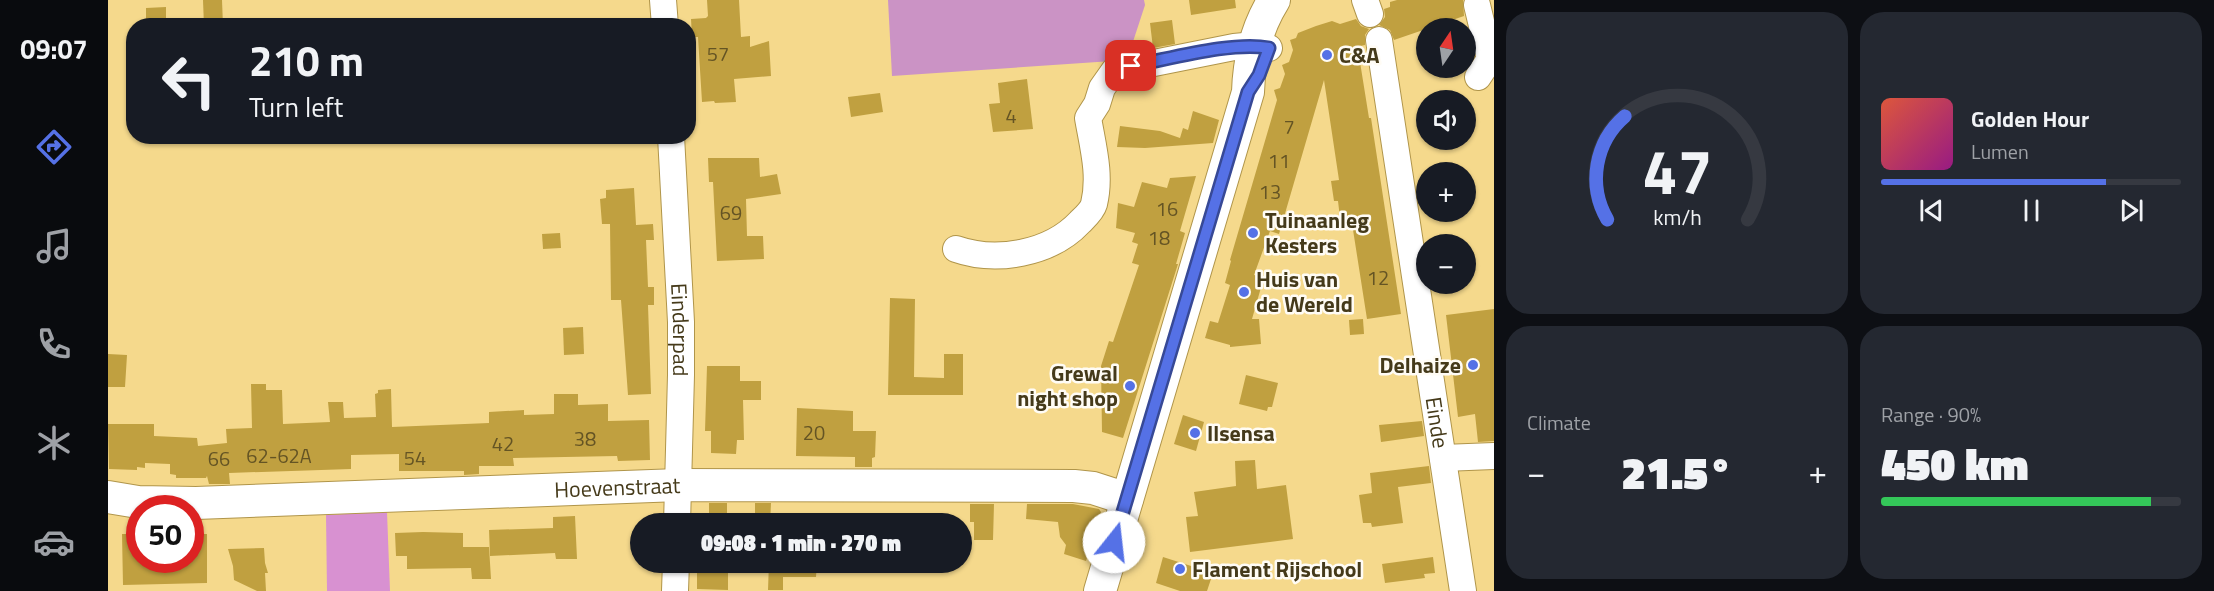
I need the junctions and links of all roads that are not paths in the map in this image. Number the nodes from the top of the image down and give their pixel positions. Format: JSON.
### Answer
{"nodes":[{"id":1,"x":663,"y":0,"type":"edge"},
{"id":2,"x":1274,"y":0,"type":"edge"},
{"id":3,"x":1299,"y":0,"type":"edge"},
{"id":4,"x":1477,"y":5,"type":"dead end"},
{"id":5,"x":664,"y":18,"type":"edge"},
{"id":6,"x":1379,"y":40,"type":"dead end"},
{"id":7,"x":1262,"y":47,"type":"junction"},
{"id":8,"x":1479,"y":77,"type":"dead end"},
{"id":9,"x":670,"y":144,"type":"edge"},
{"id":10,"x":956,"y":249,"type":"dead end"},
{"id":11,"x":1494,"y":456,"type":"edge"},
{"id":12,"x":1443,"y":458,"type":"junction"},
{"id":13,"x":679,"y":485,"type":"junction"},
{"id":14,"x":108,"y":497,"type":"edge"},
{"id":15,"x":1127,"y":499,"type":"junction"},
{"id":16,"x":678,"y":513,"type":"edge"},
{"id":17,"x":676,"y":573,"type":"edge"},
{"id":18,"x":675,"y":591,"type":"edge"},
{"id":19,"x":1100,"y":591,"type":"edge"},
{"id":20,"x":1462,"y":591,"type":"edge"}],
"edges":[{"from":1,"to":5,"type":"street"},
{"from":2,"to":7,"type":"main road"},
{"from":3,"to":7,"type":"main road"},
{"from":4,"to":8,"type":"street"},
{"from":6,"to":12,"type":"street","name":"Einde"},
{"from":7,"to":10,"type":"street"},
{"from":7,"to":15,"type":"main road"},
{"from":9,"to":13,"type":"street","name":"Einderpad"},
{"from":11,"to":12,"type":"street"},
{"from":12,"to":20,"type":"street","name":"Einde"},
{"from":13,"to":14,"type":"main road","name":"Hoevenstraat"},
{"from":13,"to":15,"type":"main road","name":"Hoevenstraat"},
{"from":13,"to":16,"type":"street","name":"Einderpad"},
{"from":15,"to":19,"type":"main road"},
{"from":17,"to":18,"type":"street"}]}
